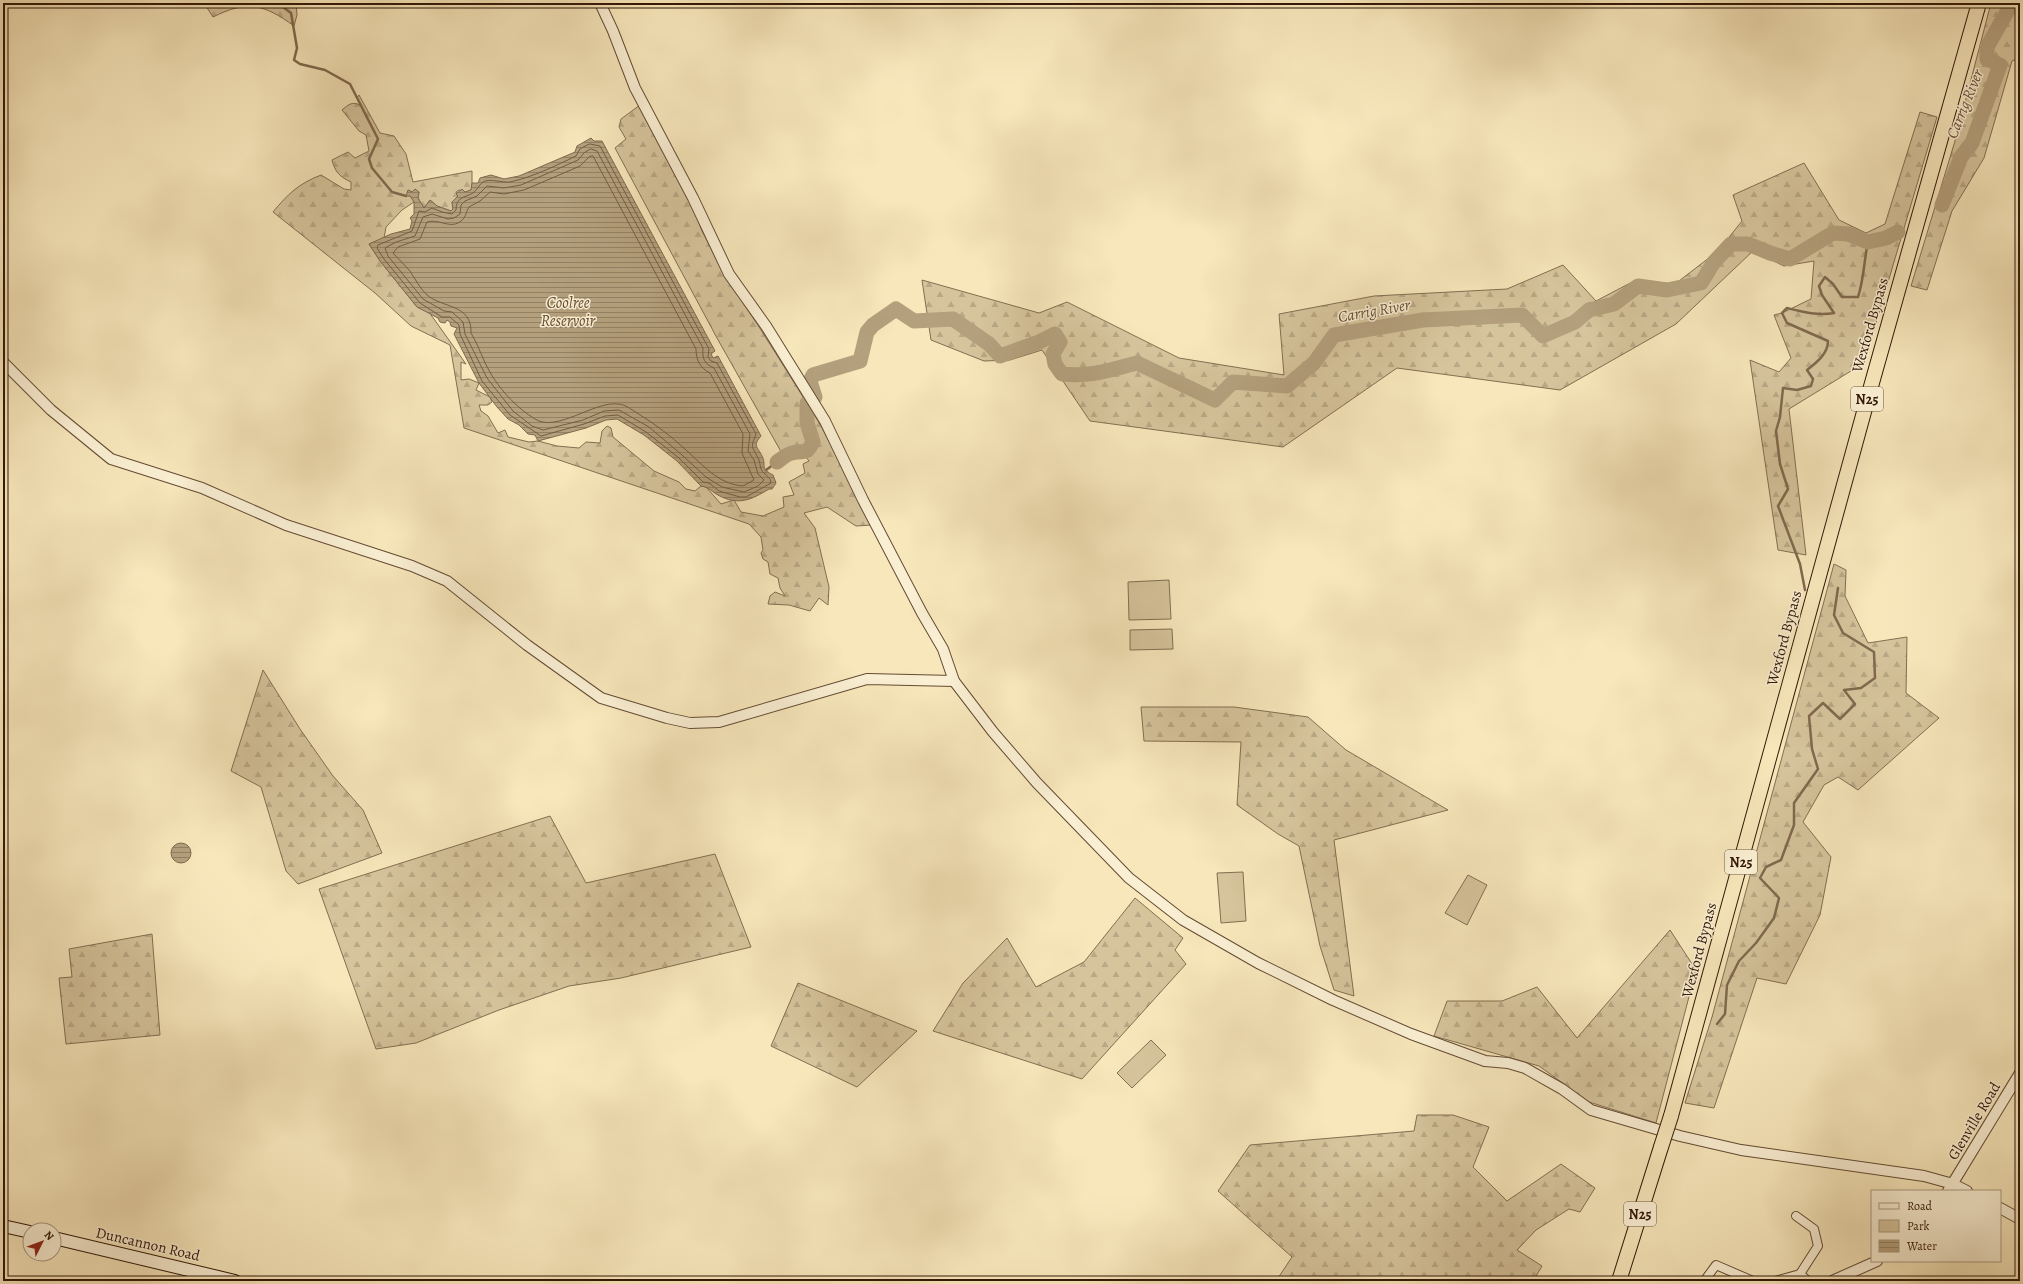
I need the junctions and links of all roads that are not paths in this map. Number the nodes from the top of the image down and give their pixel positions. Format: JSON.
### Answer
{"nodes":[{"id":1,"x":600,"y":3,"type":"edge"},
{"id":2,"x":1979,"y":3,"type":"edge"},
{"id":3,"x":3,"y":362,"type":"edge"},
{"id":4,"x":954,"y":680,"type":"junction"},
{"id":5,"x":2020,"y":1073,"type":"edge"},
{"id":6,"x":1951,"y":1187,"type":"edge"},
{"id":7,"x":1963,"y":1190,"type":"edge"},
{"id":8,"x":2001,"y":1209,"type":"edge"},
{"id":9,"x":1796,"y":1216,"type":"dead end"},
{"id":10,"x":2020,"y":1219,"type":"edge"},
{"id":11,"x":3,"y":1226,"type":"edge"},
{"id":12,"x":22,"y":1230,"type":"edge"},
{"id":13,"x":62,"y":1240,"type":"edge"},
{"id":14,"x":1875,"y":1262,"type":"edge"},
{"id":15,"x":1800,"y":1274,"type":"junction"},
{"id":16,"x":1704,"y":1280,"type":"edge"},
{"id":17,"x":236,"y":1281,"type":"edge"},
{"id":18,"x":1619,"y":1281,"type":"edge"},
{"id":19,"x":1753,"y":1281,"type":"edge"},
{"id":20,"x":1775,"y":1281,"type":"edge"},
{"id":21,"x":1808,"y":1281,"type":"edge"},
{"id":22,"x":1832,"y":1281,"type":"edge"}],
"edges":[{"from":1,"to":4,"type":"street"},
{"from":2,"to":18,"type":"highway","name":"Wexford Bypass","number":"N25","bridge":true},
{"from":3,"to":4,"type":"street"},
{"from":4,"to":6,"type":"street"},
{"from":5,"to":6,"type":"street","name":"Glenville Road"},
{"from":6,"to":7,"type":"street"},
{"from":8,"to":10,"type":"street"},
{"from":9,"to":15,"type":"street"},
{"from":11,"to":12,"type":"main road"},
{"from":13,"to":17,"type":"main road","name":"Duncannon Road"},
{"from":14,"to":22,"type":"street"},
{"from":15,"to":20,"type":"street"},
{"from":15,"to":21,"type":"street"},
{"from":16,"to":19,"type":"street"}]}
